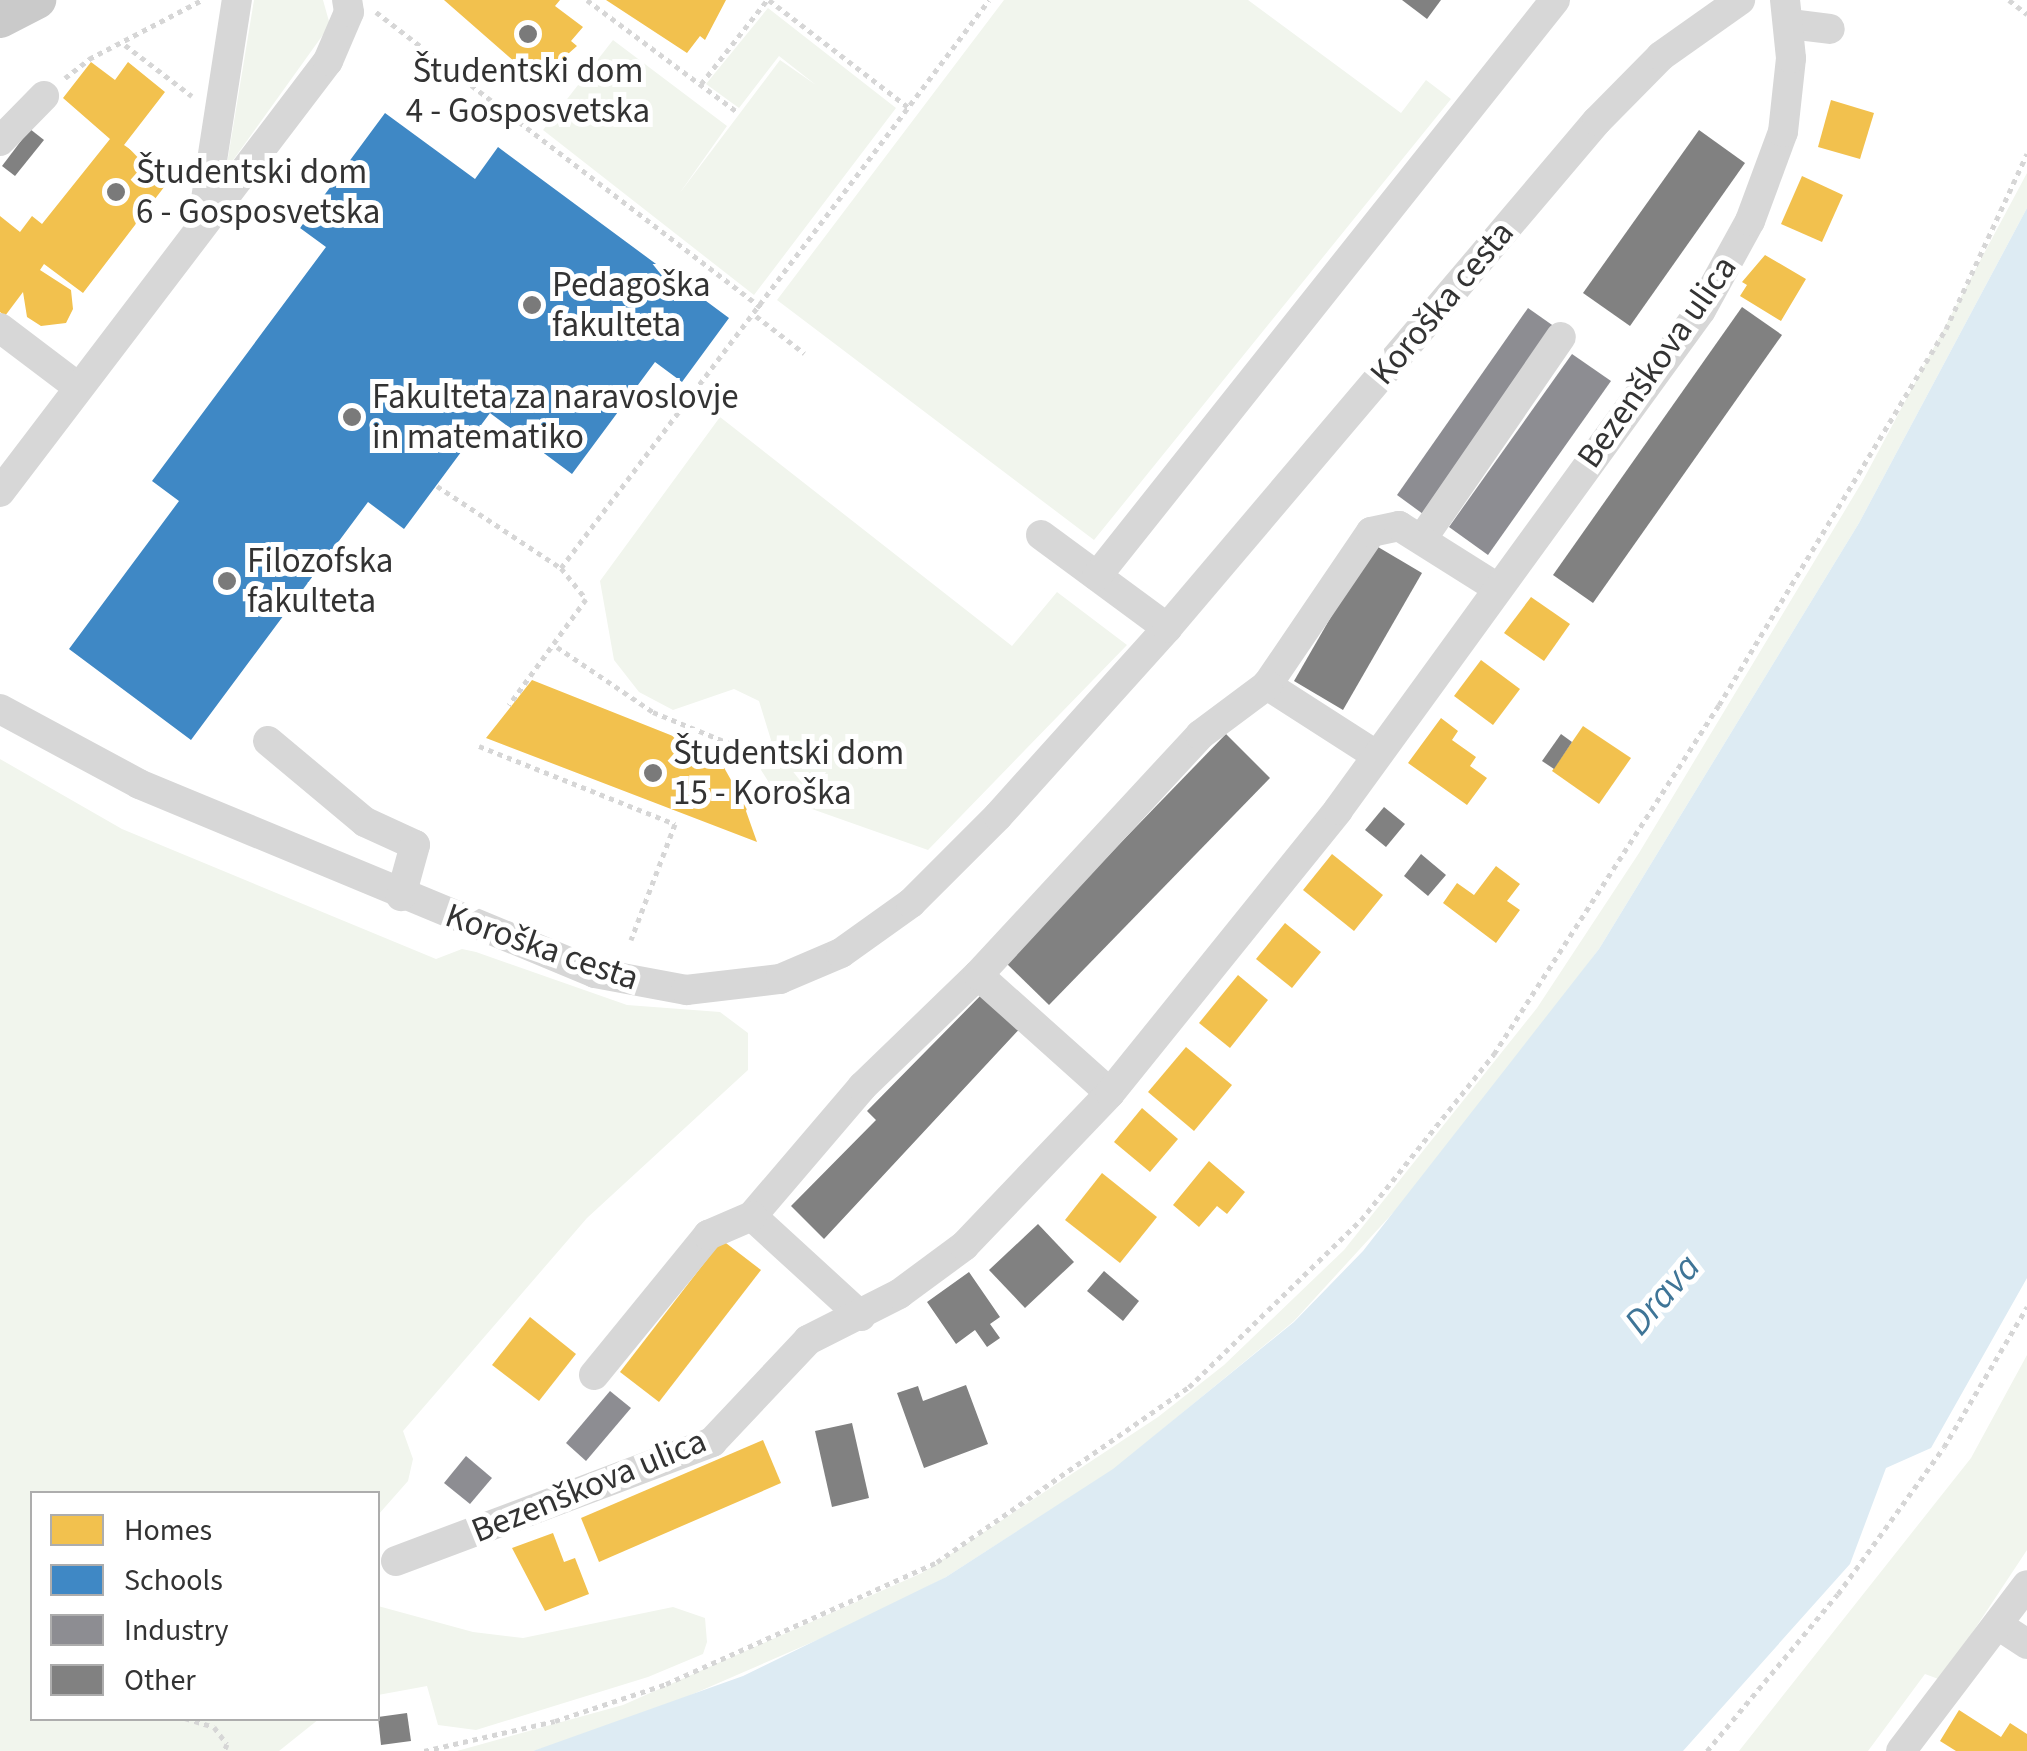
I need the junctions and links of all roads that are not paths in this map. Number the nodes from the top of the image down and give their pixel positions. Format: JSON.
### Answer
{"nodes":[{"id":1,"x":37,"y":0,"type":"edge"},
{"id":2,"x":237,"y":0,"type":"edge"},
{"id":3,"x":1555,"y":0,"type":"edge"},
{"id":4,"x":1740,"y":0,"type":"edge"},
{"id":5,"x":360,"y":5,"type":"edge"},
{"id":6,"x":1788,"y":12,"type":"edge"},
{"id":7,"x":0,"y":19,"type":"edge"},
{"id":8,"x":1830,"y":29,"type":"dead end"},
{"id":9,"x":44,"y":96,"type":"road end"},
{"id":10,"x":0,"y":141,"type":"edge"},
{"id":11,"x":200,"y":233,"type":"junction"},
{"id":12,"x":0,"y":328,"type":"edge"},
{"id":13,"x":1561,"y":337,"type":"dead end"},
{"id":14,"x":78,"y":387,"type":"junction"},
{"id":15,"x":0,"y":492,"type":"edge"},
{"id":16,"x":1040,"y":535,"type":"dead end"},
{"id":17,"x":1422,"y":539,"type":"junction"},
{"id":18,"x":1097,"y":576,"type":"junction"},
{"id":19,"x":1496,"y":587,"type":"junction"},
{"id":20,"x":1166,"y":628,"type":"junction"},
{"id":21,"x":1267,"y":685,"type":"junction"},
{"id":22,"x":0,"y":709,"type":"edge"},
{"id":23,"x":268,"y":740,"type":"dead end"},
{"id":24,"x":1376,"y":755,"type":"junction"},
{"id":25,"x":401,"y":896,"type":"junction"},
{"id":26,"x":978,"y":974,"type":"junction"},
{"id":27,"x":1110,"y":1092,"type":"junction"},
{"id":28,"x":752,"y":1216,"type":"junction"},
{"id":29,"x":861,"y":1316,"type":"junction"},
{"id":30,"x":594,"y":1375,"type":"dead end"},
{"id":31,"x":396,"y":1561,"type":"dead end"},
{"id":32,"x":2027,"y":1585,"type":"edge"},
{"id":33,"x":1998,"y":1625,"type":"junction"},
{"id":34,"x":2027,"y":1644,"type":"edge"},
{"id":35,"x":1901,"y":1751,"type":"edge"}],
"edges":[{"from":1,"to":7,"type":"main road"},
{"from":2,"to":11,"type":"street"},
{"from":3,"to":18,"type":"street"},
{"from":4,"to":20,"type":"street","name":"Koroška cesta"},
{"from":5,"to":11,"type":"street"},
{"from":6,"to":8,"type":"street"},
{"from":6,"to":19,"type":"street","name":"Bezenškova ulica"},
{"from":9,"to":10,"type":"street"},
{"from":11,"to":14,"type":"street"},
{"from":12,"to":14,"type":"street"},
{"from":13,"to":17,"type":"street"},
{"from":14,"to":15,"type":"street"},
{"from":16,"to":18,"type":"street"},
{"from":17,"to":19,"type":"street"},
{"from":17,"to":21,"type":"street"},
{"from":18,"to":20,"type":"street"},
{"from":19,"to":24,"type":"street","name":"Bezenškova ulica"},
{"from":20,"to":25,"type":"street","name":"Koroška cesta"},
{"from":21,"to":24,"type":"street"},
{"from":21,"to":26,"type":"street"},
{"from":22,"to":25,"type":"street","name":"Koroška cesta"},
{"from":23,"to":25,"type":"street"},
{"from":24,"to":27,"type":"street","name":"Bezenškova ulica"},
{"from":26,"to":27,"type":"street"},
{"from":26,"to":28,"type":"street"},
{"from":27,"to":29,"type":"street","name":"Bezenškova ulica"},
{"from":28,"to":29,"type":"street"},
{"from":28,"to":30,"type":"street"},
{"from":29,"to":31,"type":"street","name":"Bezenškova ulica"},
{"from":32,"to":33,"type":"street"},
{"from":33,"to":34,"type":"street"},
{"from":33,"to":35,"type":"street"}]}
